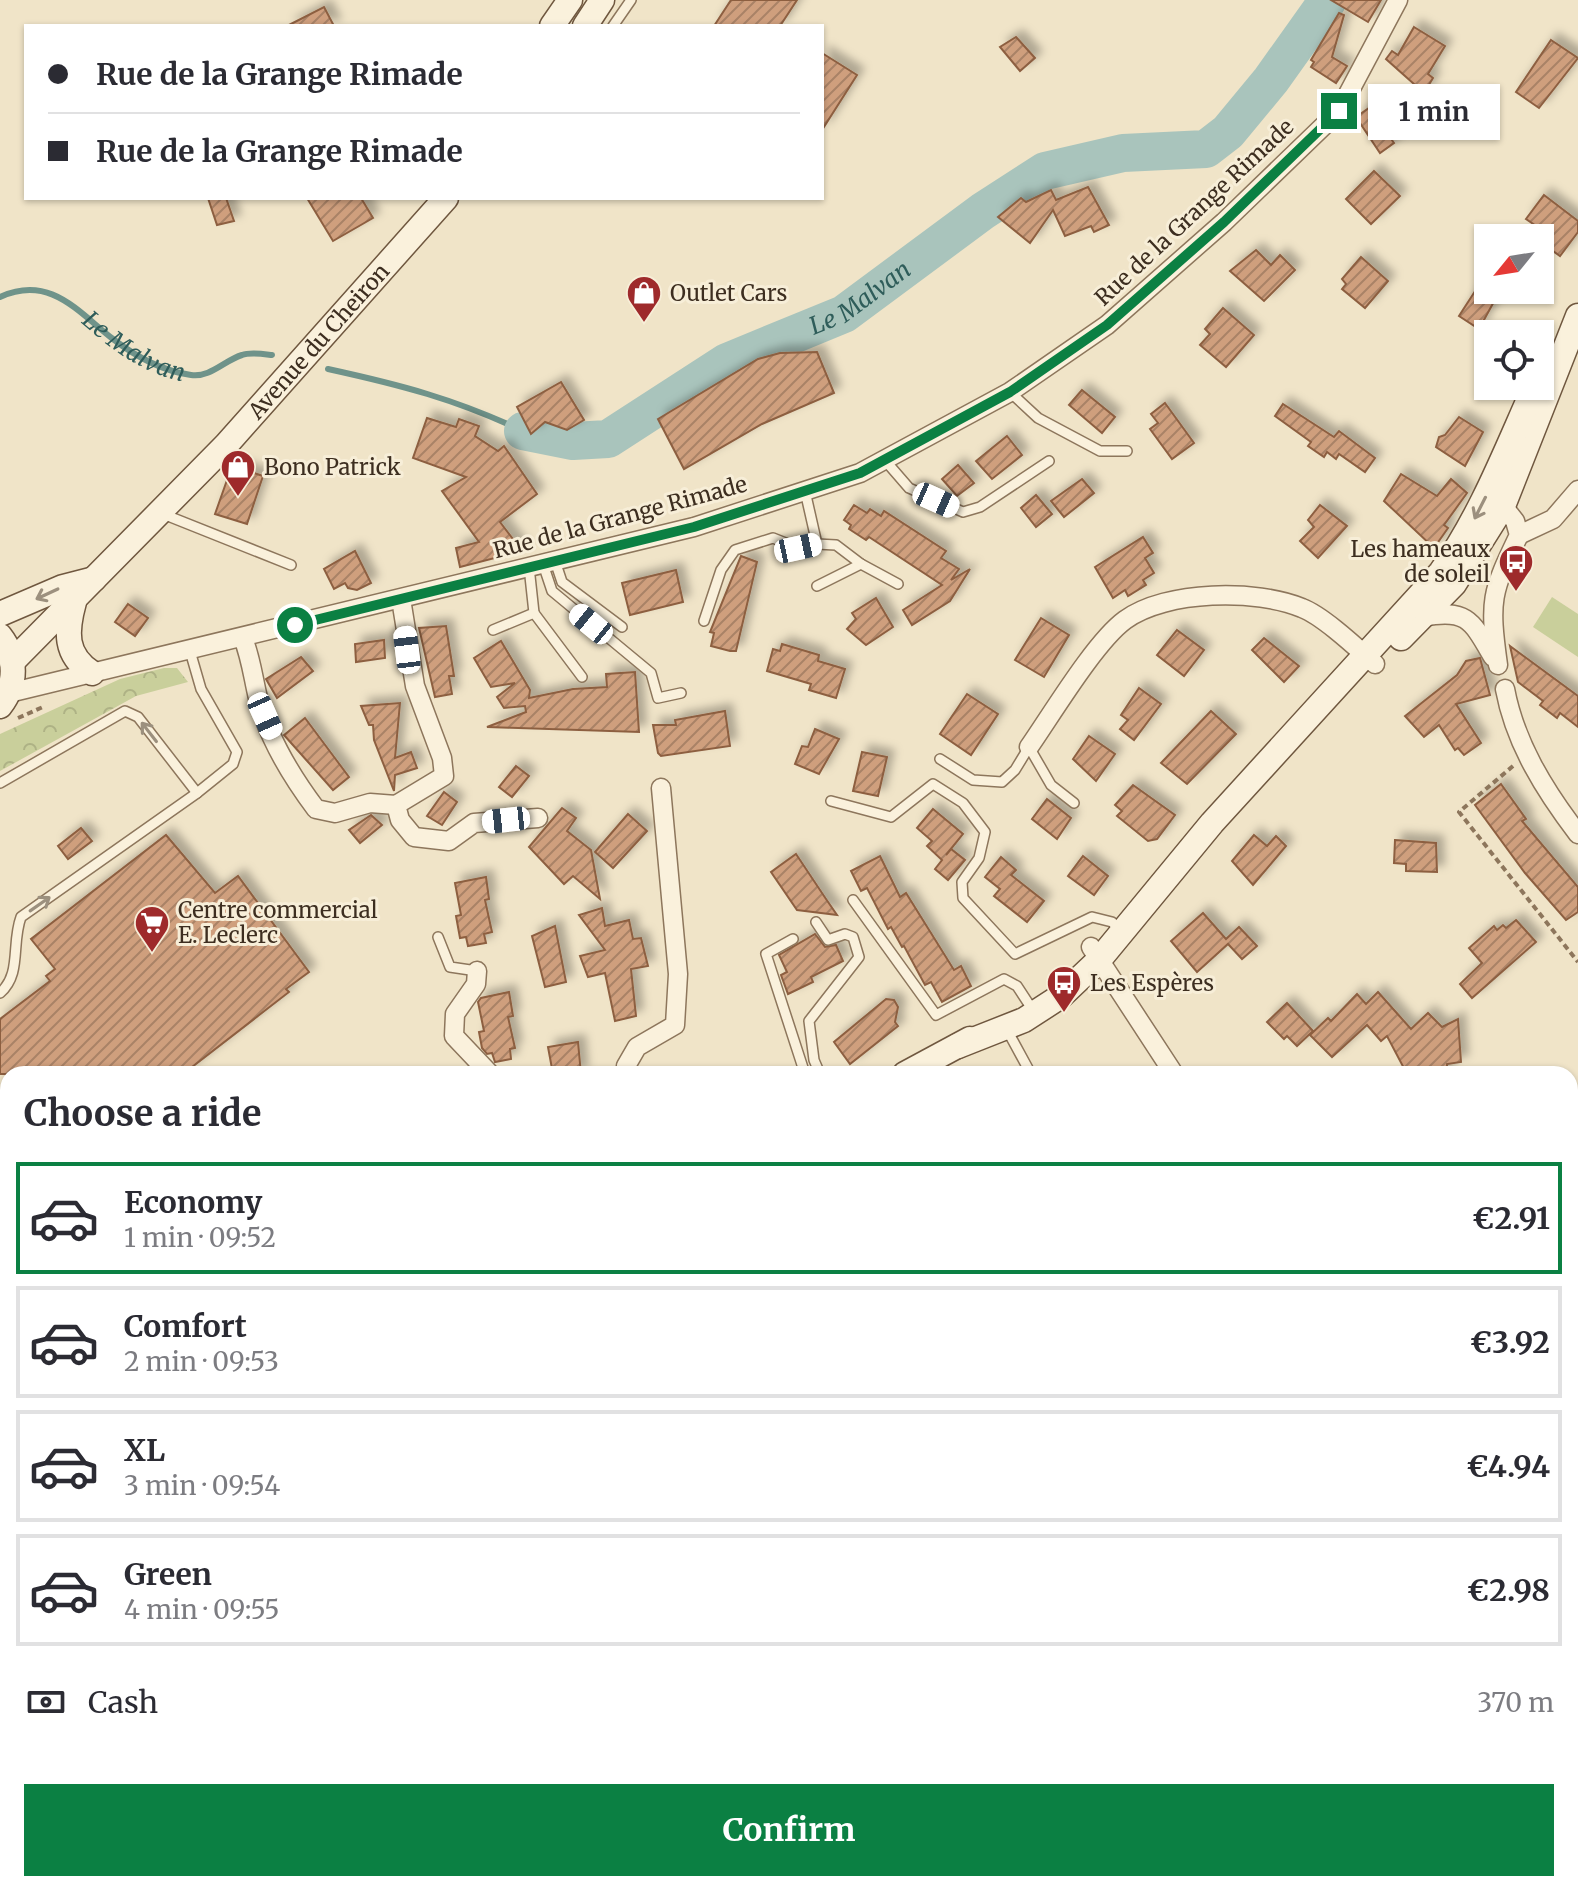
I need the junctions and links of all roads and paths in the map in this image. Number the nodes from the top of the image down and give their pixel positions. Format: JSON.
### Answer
{"nodes":[{"id":1,"x":570,"y":0,"type":"edge"},
{"id":2,"x":602,"y":0,"type":"edge"},
{"id":3,"x":631,"y":0,"type":"edge"},
{"id":4,"x":1398,"y":0,"type":"edge"},
{"id":5,"x":553,"y":24,"type":"edge"},
{"id":6,"x":586,"y":24,"type":"edge"},
{"id":7,"x":614,"y":24,"type":"edge"},
{"id":8,"x":442,"y":200,"type":"edge"},
{"id":9,"x":1578,"y":307,"type":"edge"},
{"id":10,"x":1578,"y":316,"type":"edge"},
{"id":11,"x":1554,"y":351,"type":"edge"},
{"id":12,"x":1010,"y":392,"type":"junction"},
{"id":13,"x":1529,"y":400,"type":"edge"},
{"id":14,"x":1127,"y":451,"type":"dead end"},
{"id":15,"x":883,"y":458,"type":"junction"},
{"id":16,"x":1049,"y":461,"type":"dead end"},
{"id":17,"x":1578,"y":490,"type":"edge"},
{"id":18,"x":805,"y":491,"type":"junction"},
{"id":19,"x":1503,"y":506,"type":"junction"},
{"id":20,"x":160,"y":512,"type":"junction"},
{"id":21,"x":1519,"y":535,"type":"junction"},
{"id":22,"x":817,"y":544,"type":"junction"},
{"id":23,"x":542,"y":564,"type":"junction"},
{"id":24,"x":861,"y":564,"type":"junction"},
{"id":25,"x":291,"y":565,"type":"dead end"},
{"id":26,"x":94,"y":579,"type":"junction"},
{"id":27,"x":898,"y":584,"type":"dead end"},
{"id":28,"x":817,"y":586,"type":"dead end"},
{"id":29,"x":401,"y":599,"type":"junction"},
{"id":30,"x":74,"y":602,"type":"junction"},
{"id":31,"x":534,"y":613,"type":"junction"},
{"id":32,"x":0,"y":614,"type":"edge"},
{"id":33,"x":1423,"y":617,"type":"junction"},
{"id":34,"x":704,"y":621,"type":"dead end"},
{"id":35,"x":622,"y":627,"type":"dead end"},
{"id":36,"x":493,"y":630,"type":"dead end"},
{"id":37,"x":0,"y":636,"type":"edge"},
{"id":38,"x":243,"y":638,"type":"junction"},
{"id":39,"x":190,"y":651,"type":"junction"},
{"id":40,"x":1370,"y":660,"type":"junction"},
{"id":41,"x":12,"y":662,"type":"junction"},
{"id":42,"x":92,"y":673,"type":"junction"},
{"id":43,"x":582,"y":677,"type":"dead end"},
{"id":44,"x":1505,"y":689,"type":"dead end"},
{"id":45,"x":681,"y":693,"type":"dead end"},
{"id":46,"x":4,"y":700,"type":"edge"},
{"id":47,"x":1029,"y":747,"type":"junction"},
{"id":48,"x":1529,"y":757,"type":"junction"},
{"id":49,"x":940,"y":759,"type":"dead end"},
{"id":50,"x":0,"y":783,"type":"edge"},
{"id":51,"x":661,"y":788,"type":"dead end"},
{"id":52,"x":197,"y":793,"type":"junction"},
{"id":53,"x":831,"y":801,"type":"dead end"},
{"id":54,"x":1074,"y":803,"type":"dead end"},
{"id":55,"x":396,"y":805,"type":"junction"},
{"id":56,"x":538,"y":818,"type":"dead end"},
{"id":57,"x":1578,"y":834,"type":"edge"},
{"id":58,"x":853,"y":900,"type":"dead end"},
{"id":59,"x":816,"y":922,"type":"dead end"},
{"id":60,"x":1117,"y":928,"type":"junction"},
{"id":61,"x":438,"y":937,"type":"dead end"},
{"id":62,"x":793,"y":939,"type":"dead end"},
{"id":63,"x":1095,"y":953,"type":"junction"},
{"id":64,"x":1578,"y":962,"type":"edge"},
{"id":65,"x":477,"y":971,"type":"joint"},
{"id":66,"x":0,"y":993,"type":"edge"},
{"id":67,"x":1030,"y":1008,"type":"junction"},
{"id":68,"x":1004,"y":1023,"type":"junction"},
{"id":69,"x":482,"y":1066,"type":"edge"},
{"id":70,"x":626,"y":1066,"type":"edge"},
{"id":71,"x":802,"y":1066,"type":"edge"},
{"id":72,"x":817,"y":1066,"type":"edge"},
{"id":73,"x":920,"y":1066,"type":"edge"},
{"id":74,"x":1027,"y":1066,"type":"edge"},
{"id":75,"x":1169,"y":1066,"type":"edge"}],
"edges":[{"from":1,"to":5,"type":"main road"},
{"from":2,"to":6,"type":"main road"},
{"from":3,"to":7,"type":"lane"},
{"from":4,"to":12,"type":"street","name":"Rue de la Grange Rimade"},
{"from":8,"to":20,"type":"main road","name":"Avenue du Cheiron"},
{"from":9,"to":11,"type":"main road"},
{"from":10,"to":19,"type":"main road"},
{"from":12,"to":14,"type":"lane"},
{"from":12,"to":15,"type":"street","name":"Rue de la Grange Rimade"},
{"from":13,"to":40,"type":"main road","one_way":true},
{"from":15,"to":16,"type":"lane"},
{"from":15,"to":18,"type":"street","name":"Rue de la Grange Rimade"},
{"from":17,"to":21,"type":"street"},
{"from":18,"to":22,"type":"lane"},
{"from":18,"to":23,"type":"street","name":"Rue de la Grange Rimade"},
{"from":19,"to":21,"type":"street"},
{"from":19,"to":33,"type":"main road"},
{"from":20,"to":25,"type":"lane"},
{"from":20,"to":26,"type":"main road","name":"Avenue du Cheiron"},
{"from":21,"to":33,"type":"street"},
{"from":22,"to":24,"type":"lane"},
{"from":22,"to":34,"type":"lane"},
{"from":23,"to":29,"type":"street","name":"Rue de la Grange Rimade"},
{"from":23,"to":31,"type":"lane"},
{"from":23,"to":35,"type":"lane"},
{"from":23,"to":45,"type":"lane"},
{"from":24,"to":27,"type":"lane"},
{"from":24,"to":28,"type":"lane"},
{"from":26,"to":30,"type":"main road","name":"Avenue du Cheiron"},
{"from":26,"to":32,"type":"main road","name":"Avenue du Cheiron","one_way":true},
{"from":29,"to":38,"type":"street","name":"Rue de la Grange Rimade"},
{"from":29,"to":55,"type":"street"},
{"from":30,"to":41,"type":"main road","name":"Avenue du Cheiron"},
{"from":30,"to":42,"type":"main road"},
{"from":31,"to":36,"type":"lane"},
{"from":31,"to":43,"type":"lane"},
{"from":33,"to":40,"type":"main road"},
{"from":37,"to":41,"type":"main road"},
{"from":38,"to":39,"type":"street","name":"Rue de la Grange Rimade"},
{"from":38,"to":55,"type":"street"},
{"from":39,"to":42,"type":"street","name":"Rue de la Grange Rimade"},
{"from":39,"to":52,"type":"lane"},
{"from":40,"to":47,"type":"street"},
{"from":40,"to":60,"type":"main road"},
{"from":41,"to":46,"type":"main road"},
{"from":42,"to":46,"type":"street","name":"Rue de la Grange Rimade"},
{"from":44,"to":48,"type":"street"},
{"from":47,"to":49,"type":"lane"},
{"from":47,"to":54,"type":"lane"},
{"from":48,"to":57,"type":"street"},
{"from":48,"to":64,"type":"path"},
{"from":52,"to":50,"type":"lane","one_way":true},
{"from":51,"to":70,"type":"street"},
{"from":66,"to":52,"type":"lane","one_way":true},
{"from":53,"to":60,"type":"lane"},
{"from":55,"to":56,"type":"street"},
{"from":58,"to":67,"type":"lane"},
{"from":59,"to":72,"type":"lane"},
{"from":60,"to":63,"type":"main road"},
{"from":61,"to":65,"type":"lane"},
{"from":62,"to":71,"type":"lane"},
{"from":63,"to":67,"type":"main road"},
{"from":63,"to":75,"type":"street"},
{"from":65,"to":69,"type":"street"},
{"from":67,"to":68,"type":"main road"},
{"from":68,"to":73,"type":"main road"},
{"from":68,"to":74,"type":"lane"}]}
